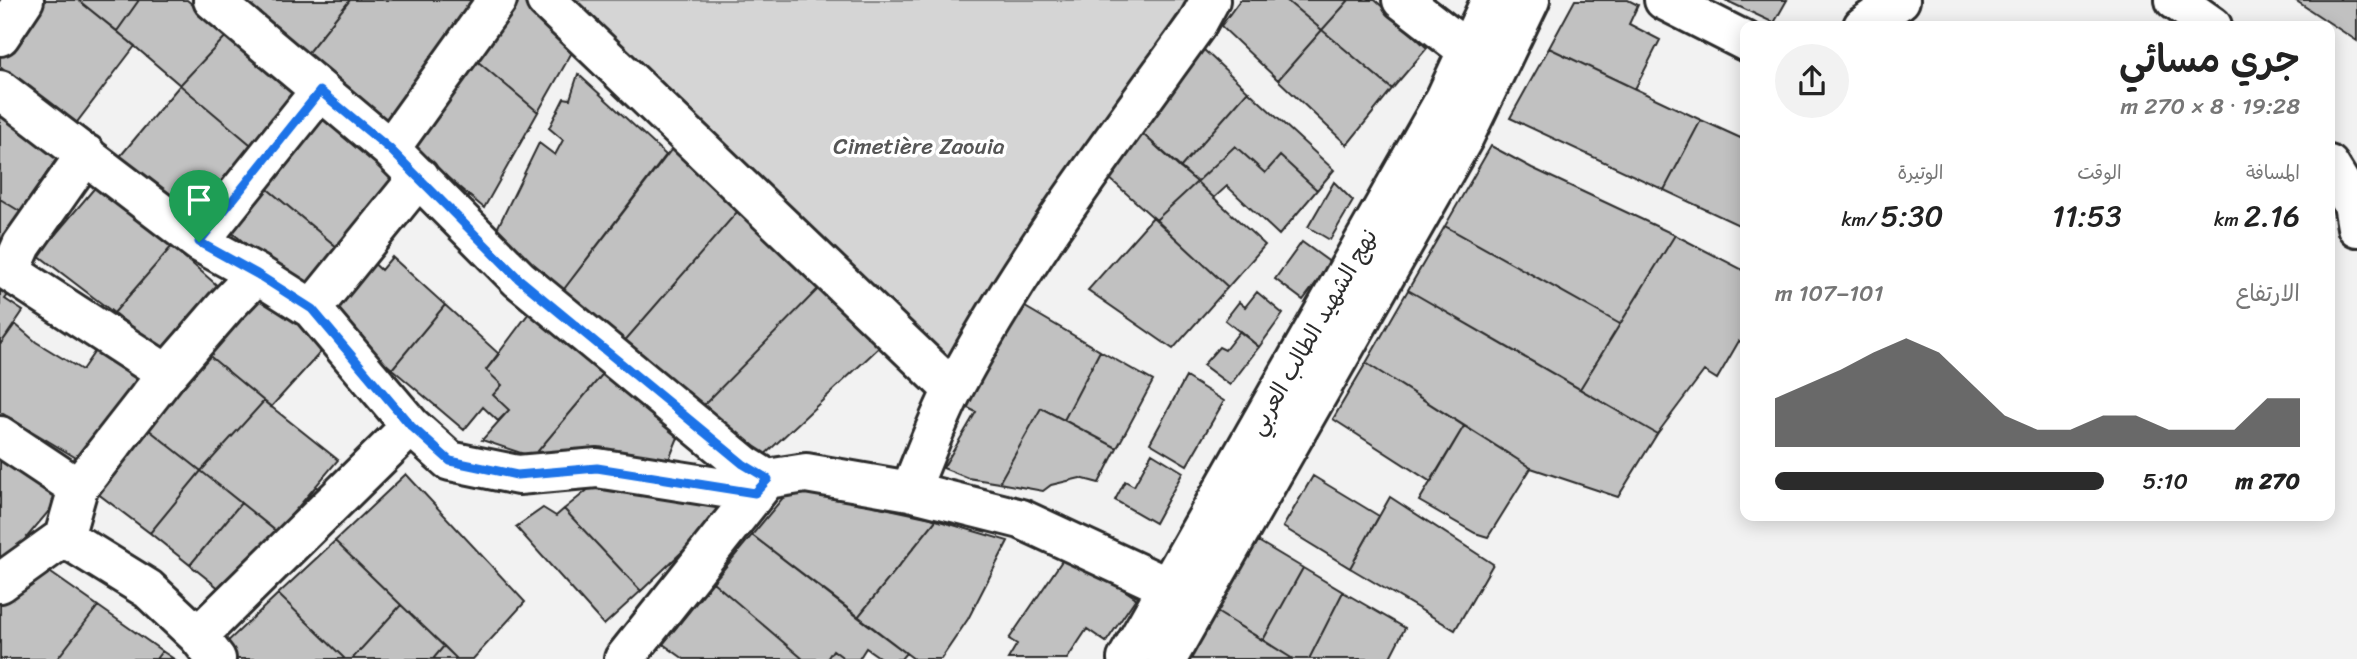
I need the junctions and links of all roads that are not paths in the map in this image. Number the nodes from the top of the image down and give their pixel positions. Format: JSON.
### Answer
{"nodes":[{"id":1,"x":24,"y":0,"type":"edge"},
{"id":2,"x":213,"y":0,"type":"edge"},
{"id":3,"x":496,"y":0,"type":"edge"},
{"id":4,"x":546,"y":0,"type":"edge"},
{"id":5,"x":1210,"y":0,"type":"edge"},
{"id":6,"x":1402,"y":0,"type":"edge"},
{"id":7,"x":1491,"y":0,"type":"edge"},
{"id":8,"x":1530,"y":0,"type":"edge"},
{"id":9,"x":1664,"y":0,"type":"edge"},
{"id":10,"x":1900,"y":0,"type":"edge"},
{"id":11,"x":2175,"y":0,"type":"edge"},
{"id":12,"x":1870,"y":21,"type":"edge"},
{"id":13,"x":2205,"y":21,"type":"edge"},
{"id":14,"x":0,"y":36,"type":"edge"},
{"id":15,"x":1740,"y":38,"type":"edge"},
{"id":16,"x":1468,"y":51,"type":"junction"},
{"id":17,"x":0,"y":90,"type":"edge"},
{"id":18,"x":320,"y":91,"type":"junction"},
{"id":19,"x":390,"y":149,"type":"junction"},
{"id":20,"x":86,"y":154,"type":"junction"},
{"id":21,"x":2335,"y":176,"type":"edge"},
{"id":22,"x":419,"y":177,"type":"junction"},
{"id":23,"x":2357,"y":227,"type":"edge"},
{"id":24,"x":199,"y":242,"type":"junction"},
{"id":25,"x":257,"y":274,"type":"junction"},
{"id":26,"x":312,"y":309,"type":"junction"},
{"id":27,"x":167,"y":374,"type":"junction"},
{"id":28,"x":953,"y":390,"type":"junction"},
{"id":29,"x":411,"y":426,"type":"junction"},
{"id":30,"x":0,"y":436,"type":"edge"},
{"id":31,"x":761,"y":486,"type":"junction"},
{"id":32,"x":78,"y":488,"type":"junction"},
{"id":33,"x":910,"y":491,"type":"junction"},
{"id":34,"x":64,"y":537,"type":"junction"},
{"id":35,"x":0,"y":583,"type":"edge"},
{"id":36,"x":1184,"y":594,"type":"junction"},
{"id":37,"x":207,"y":648,"type":"edge"},
{"id":38,"x":640,"y":653,"type":"edge"},
{"id":39,"x":1127,"y":659,"type":"edge"},
{"id":40,"x":1167,"y":659,"type":"edge"}],
"edges":[{"from":1,"to":14,"type":"street"},
{"from":2,"to":18,"type":"street"},
{"from":3,"to":19,"type":"street"},
{"from":4,"to":28,"type":"street"},
{"from":5,"to":28,"type":"street"},
{"from":6,"to":16,"type":"street"},
{"from":7,"to":16,"type":"street","name":"نهج الشهيد الطالب العربي"},
{"from":8,"to":36,"type":"street","name":"نهج الشهيد الطالب العربي"},
{"from":9,"to":15,"type":"street"},
{"from":10,"to":12,"type":"street"},
{"from":11,"to":13,"type":"street"},
{"from":16,"to":36,"type":"street","name":"نهج الشهيد الطالب العربي"},
{"from":17,"to":20,"type":"street"},
{"from":18,"to":19,"type":"street"},
{"from":18,"to":24,"type":"street"},
{"from":19,"to":22,"type":"street"},
{"from":20,"to":24,"type":"street"},
{"from":20,"to":27,"type":"street"},
{"from":21,"to":23,"type":"street"},
{"from":22,"to":26,"type":"street"},
{"from":22,"to":31,"type":"street"},
{"from":24,"to":25,"type":"street"},
{"from":25,"to":26,"type":"street"},
{"from":25,"to":27,"type":"street"},
{"from":26,"to":29,"type":"street"},
{"from":27,"to":32,"type":"street"},
{"from":28,"to":33,"type":"street"},
{"from":29,"to":31,"type":"street"},
{"from":29,"to":37,"type":"street"},
{"from":30,"to":32,"type":"street"},
{"from":31,"to":33,"type":"street"},
{"from":31,"to":38,"type":"street"},
{"from":32,"to":34,"type":"street"},
{"from":33,"to":36,"type":"street"},
{"from":34,"to":35,"type":"street"},
{"from":34,"to":37,"type":"street"},
{"from":36,"to":39,"type":"street","name":"نهج الشهيد الطالب العربي"},
{"from":36,"to":40,"type":"street","name":"نهج الشهيد الطالب العربي"}]}
